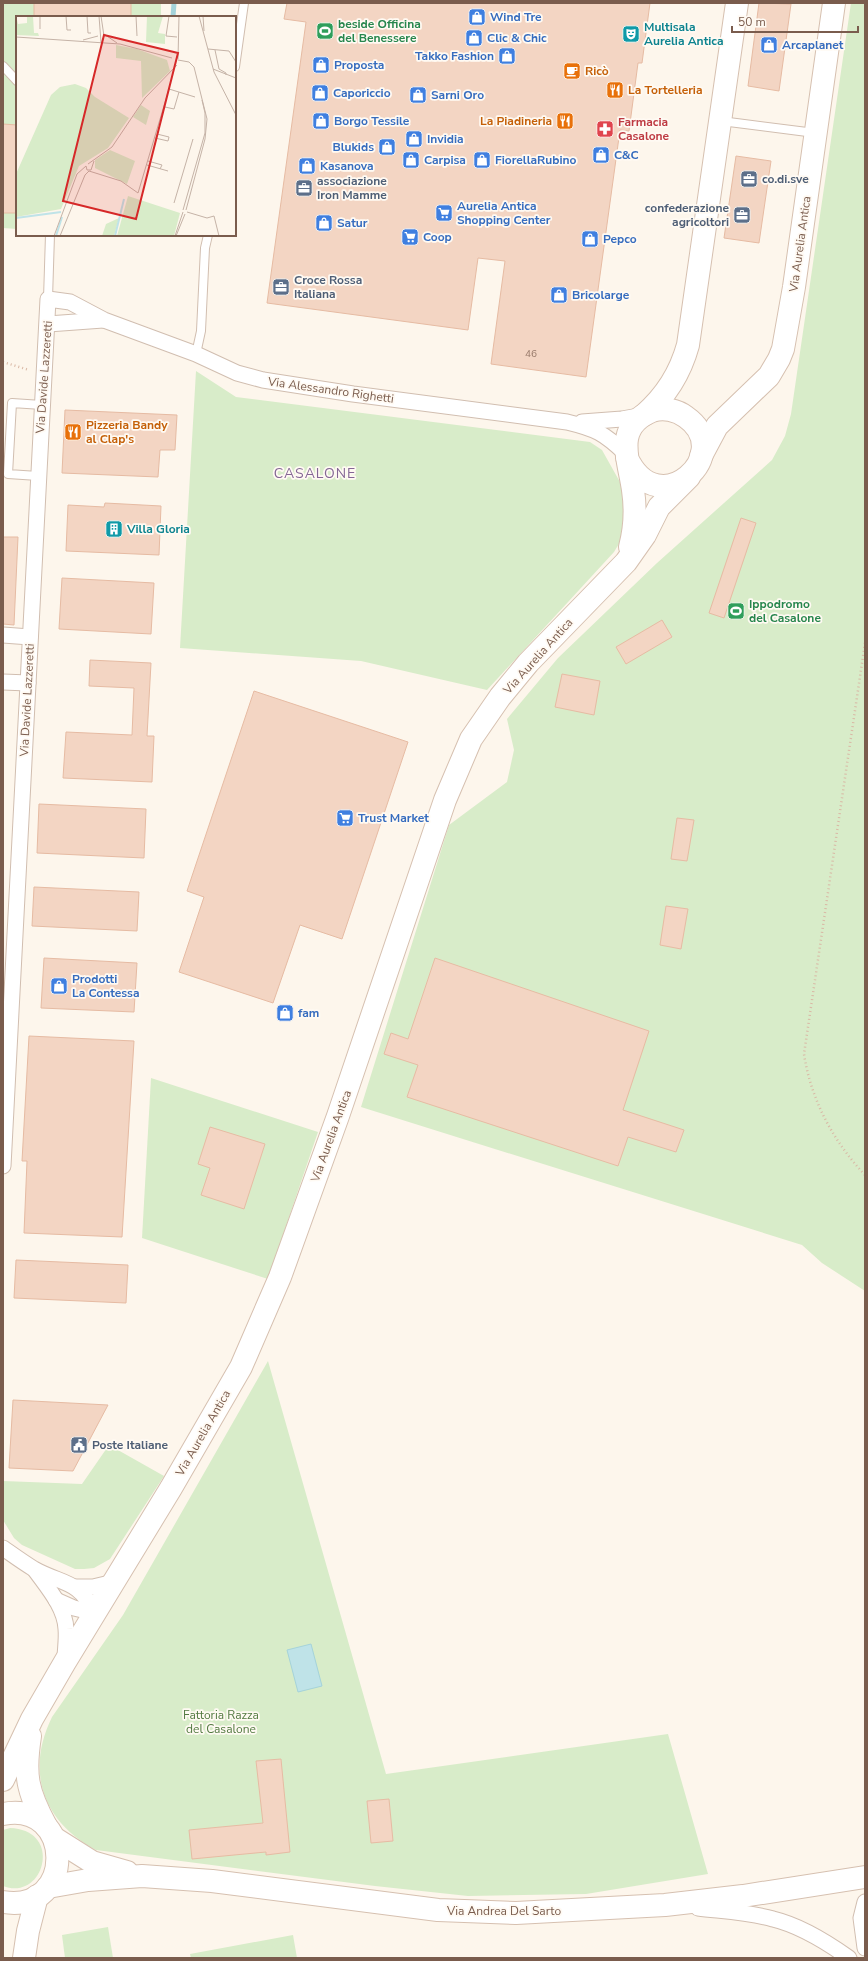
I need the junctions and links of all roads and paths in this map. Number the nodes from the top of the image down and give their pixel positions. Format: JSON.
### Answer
{"nodes":[{"id":1,"x":244,"y":3,"type":"edge"},
{"id":2,"x":834,"y":3,"type":"edge"},
{"id":3,"x":736,"y":6,"type":"edge"},
{"id":4,"x":236,"y":60,"type":"edge"},
{"id":5,"x":3,"y":66,"type":"edge"},
{"id":6,"x":16,"y":80,"type":"edge"},
{"id":7,"x":721,"y":121,"type":"junction"},
{"id":8,"x":816,"y":134,"type":"junction"},
{"id":9,"x":50,"y":236,"type":"edge"},
{"id":10,"x":208,"y":236,"type":"edge"},
{"id":11,"x":48,"y":299,"type":"junction"},
{"id":12,"x":104,"y":320,"type":"junction"},
{"id":13,"x":48,"y":324,"type":"junction"},
{"id":14,"x":196,"y":354,"type":"junction"},
{"id":15,"x":3,"y":362,"type":"edge"},
{"id":16,"x":44,"y":375,"type":"junction"},
{"id":17,"x":42,"y":405,"type":"junction"},
{"id":18,"x":644,"y":414,"type":"junction"},
{"id":19,"x":567,"y":422,"type":"junction"},
{"id":20,"x":626,"y":456,"type":"junction"},
{"id":21,"x":702,"y":456,"type":"junction"},
{"id":22,"x":38,"y":476,"type":"junction"},
{"id":23,"x":688,"y":477,"type":"junction"},
{"id":24,"x":626,"y":562,"type":"junction"},
{"id":25,"x":3,"y":635,"type":"edge"},
{"id":26,"x":30,"y":637,"type":"junction"},
{"id":27,"x":865,"y":643,"type":"edge"},
{"id":28,"x":3,"y":682,"type":"edge"},
{"id":29,"x":28,"y":683,"type":"junction"},
{"id":30,"x":8,"y":960,"type":"edge"},
{"id":31,"x":7,"y":1010,"type":"edge"},
{"id":32,"x":3,"y":1166,"type":"edge"},
{"id":33,"x":865,"y":1175,"type":"edge"},
{"id":34,"x":3,"y":1548,"type":"edge"},
{"id":35,"x":35,"y":1570,"type":"junction"},
{"id":36,"x":114,"y":1582,"type":"junction"},
{"id":37,"x":76,"y":1587,"type":"junction"},
{"id":38,"x":56,"y":1600,"type":"junction"},
{"id":39,"x":95,"y":1613,"type":"junction"},
{"id":40,"x":65,"y":1662,"type":"junction"},
{"id":41,"x":32,"y":1719,"type":"junction"},
{"id":42,"x":3,"y":1780,"type":"edge"},
{"id":43,"x":3,"y":1814,"type":"edge"},
{"id":44,"x":50,"y":1832,"type":"junction"},
{"id":45,"x":142,"y":1876,"type":"junction"},
{"id":46,"x":865,"y":1877,"type":"edge"},
{"id":47,"x":42,"y":1892,"type":"junction"},
{"id":48,"x":3,"y":1902,"type":"edge"},
{"id":49,"x":865,"y":1902,"type":"edge"},
{"id":50,"x":665,"y":1905,"type":"junction"},
{"id":51,"x":865,"y":1948,"type":"edge"},
{"id":52,"x":24,"y":1958,"type":"edge"},
{"id":53,"x":849,"y":1958,"type":"edge"}],
"edges":[{"from":1,"to":4,"type":"lane"},
{"from":2,"to":8,"type":"street","name":"Via Aurelia Antica"},
{"from":3,"to":7,"type":"street"},
{"from":5,"to":6,"type":"lane"},
{"from":7,"to":8,"type":"lane"},
{"from":7,"to":18,"type":"street"},
{"from":8,"to":21,"type":"street","name":"Via Aurelia Antica"},
{"from":9,"to":11,"type":"lane","name":"Via Davide Lazzeretti"},
{"from":10,"to":14,"type":"lane"},
{"from":11,"to":12,"type":"street","name":"Via Alessandro Righetti"},
{"from":11,"to":13,"type":"street","name":"Via Davide Lazzeretti"},
{"from":12,"to":13,"type":"street"},
{"from":12,"to":14,"type":"street","name":"Via Alessandro Righetti"},
{"from":13,"to":16,"type":"street","name":"Via Davide Lazzeretti"},
{"from":14,"to":19,"type":"street","name":"Via Alessandro Righetti"},
{"from":15,"to":16,"type":"path"},
{"from":16,"to":17,"type":"street","name":"Via Davide Lazzeretti"},
{"from":17,"to":22,"type":"street","name":"Via Davide Lazzeretti"},
{"from":17,"to":22,"type":"lane"},
{"from":18,"to":19,"type":"street"},
{"from":18,"to":20,"type":"street"},
{"from":18,"to":21,"type":"street"},
{"from":19,"to":20,"type":"street"},
{"from":20,"to":23,"type":"street","name":"Via Aurelia Antica"},
{"from":20,"to":24,"type":"street"},
{"from":21,"to":23,"type":"street","name":"Via Aurelia Antica"},
{"from":22,"to":26,"type":"street","name":"Via Davide Lazzeretti"},
{"from":23,"to":24,"type":"street","name":"Via Aurelia Antica"},
{"from":24,"to":36,"type":"street","name":"Via Aurelia Antica"},
{"from":25,"to":26,"type":"street"},
{"from":26,"to":29,"type":"street","name":"Via Davide Lazzeretti"},
{"from":27,"to":33,"type":"path"},
{"from":28,"to":29,"type":"street"},
{"from":29,"to":30,"type":"street","name":"Via Davide Lazzeretti"},
{"from":30,"to":31,"type":"street","name":"Via Davide Lazzeretti"},
{"from":31,"to":32,"type":"street","name":"Via Davide Lazzeretti"},
{"from":34,"to":35,"type":"street"},
{"from":35,"to":37,"type":"street"},
{"from":35,"to":38,"type":"street"},
{"from":36,"to":37,"type":"street"},
{"from":36,"to":39,"type":"street","name":"Via Aurelia Antica"},
{"from":37,"to":39,"type":"street"},
{"from":38,"to":39,"type":"street"},
{"from":38,"to":40,"type":"street"},
{"from":39,"to":40,"type":"street","name":"Via Aurelia Antica"},
{"from":40,"to":41,"type":"street","name":"Via Aurelia Antica"},
{"from":41,"to":42,"type":"street","name":"Via Aurelia Antica"},
{"from":41,"to":44,"type":"street","name":"Via Aurelia Antica"},
{"from":43,"to":44,"type":"street"},
{"from":44,"to":45,"type":"street","name":"Via Andrea Del Sarto"},
{"from":44,"to":47,"type":"street","name":"Via Aurelia Antica"},
{"from":45,"to":47,"type":"street","name":"Via Andrea Del Sarto"},
{"from":45,"to":50,"type":"street","name":"Via Andrea Del Sarto"},
{"from":46,"to":50,"type":"street","name":"Via Andrea Del Sarto"},
{"from":47,"to":48,"type":"street"},
{"from":47,"to":52,"type":"street","name":"Via Aurelia Antica"},
{"from":49,"to":51,"type":"street"},
{"from":50,"to":53,"type":"street"}]}
